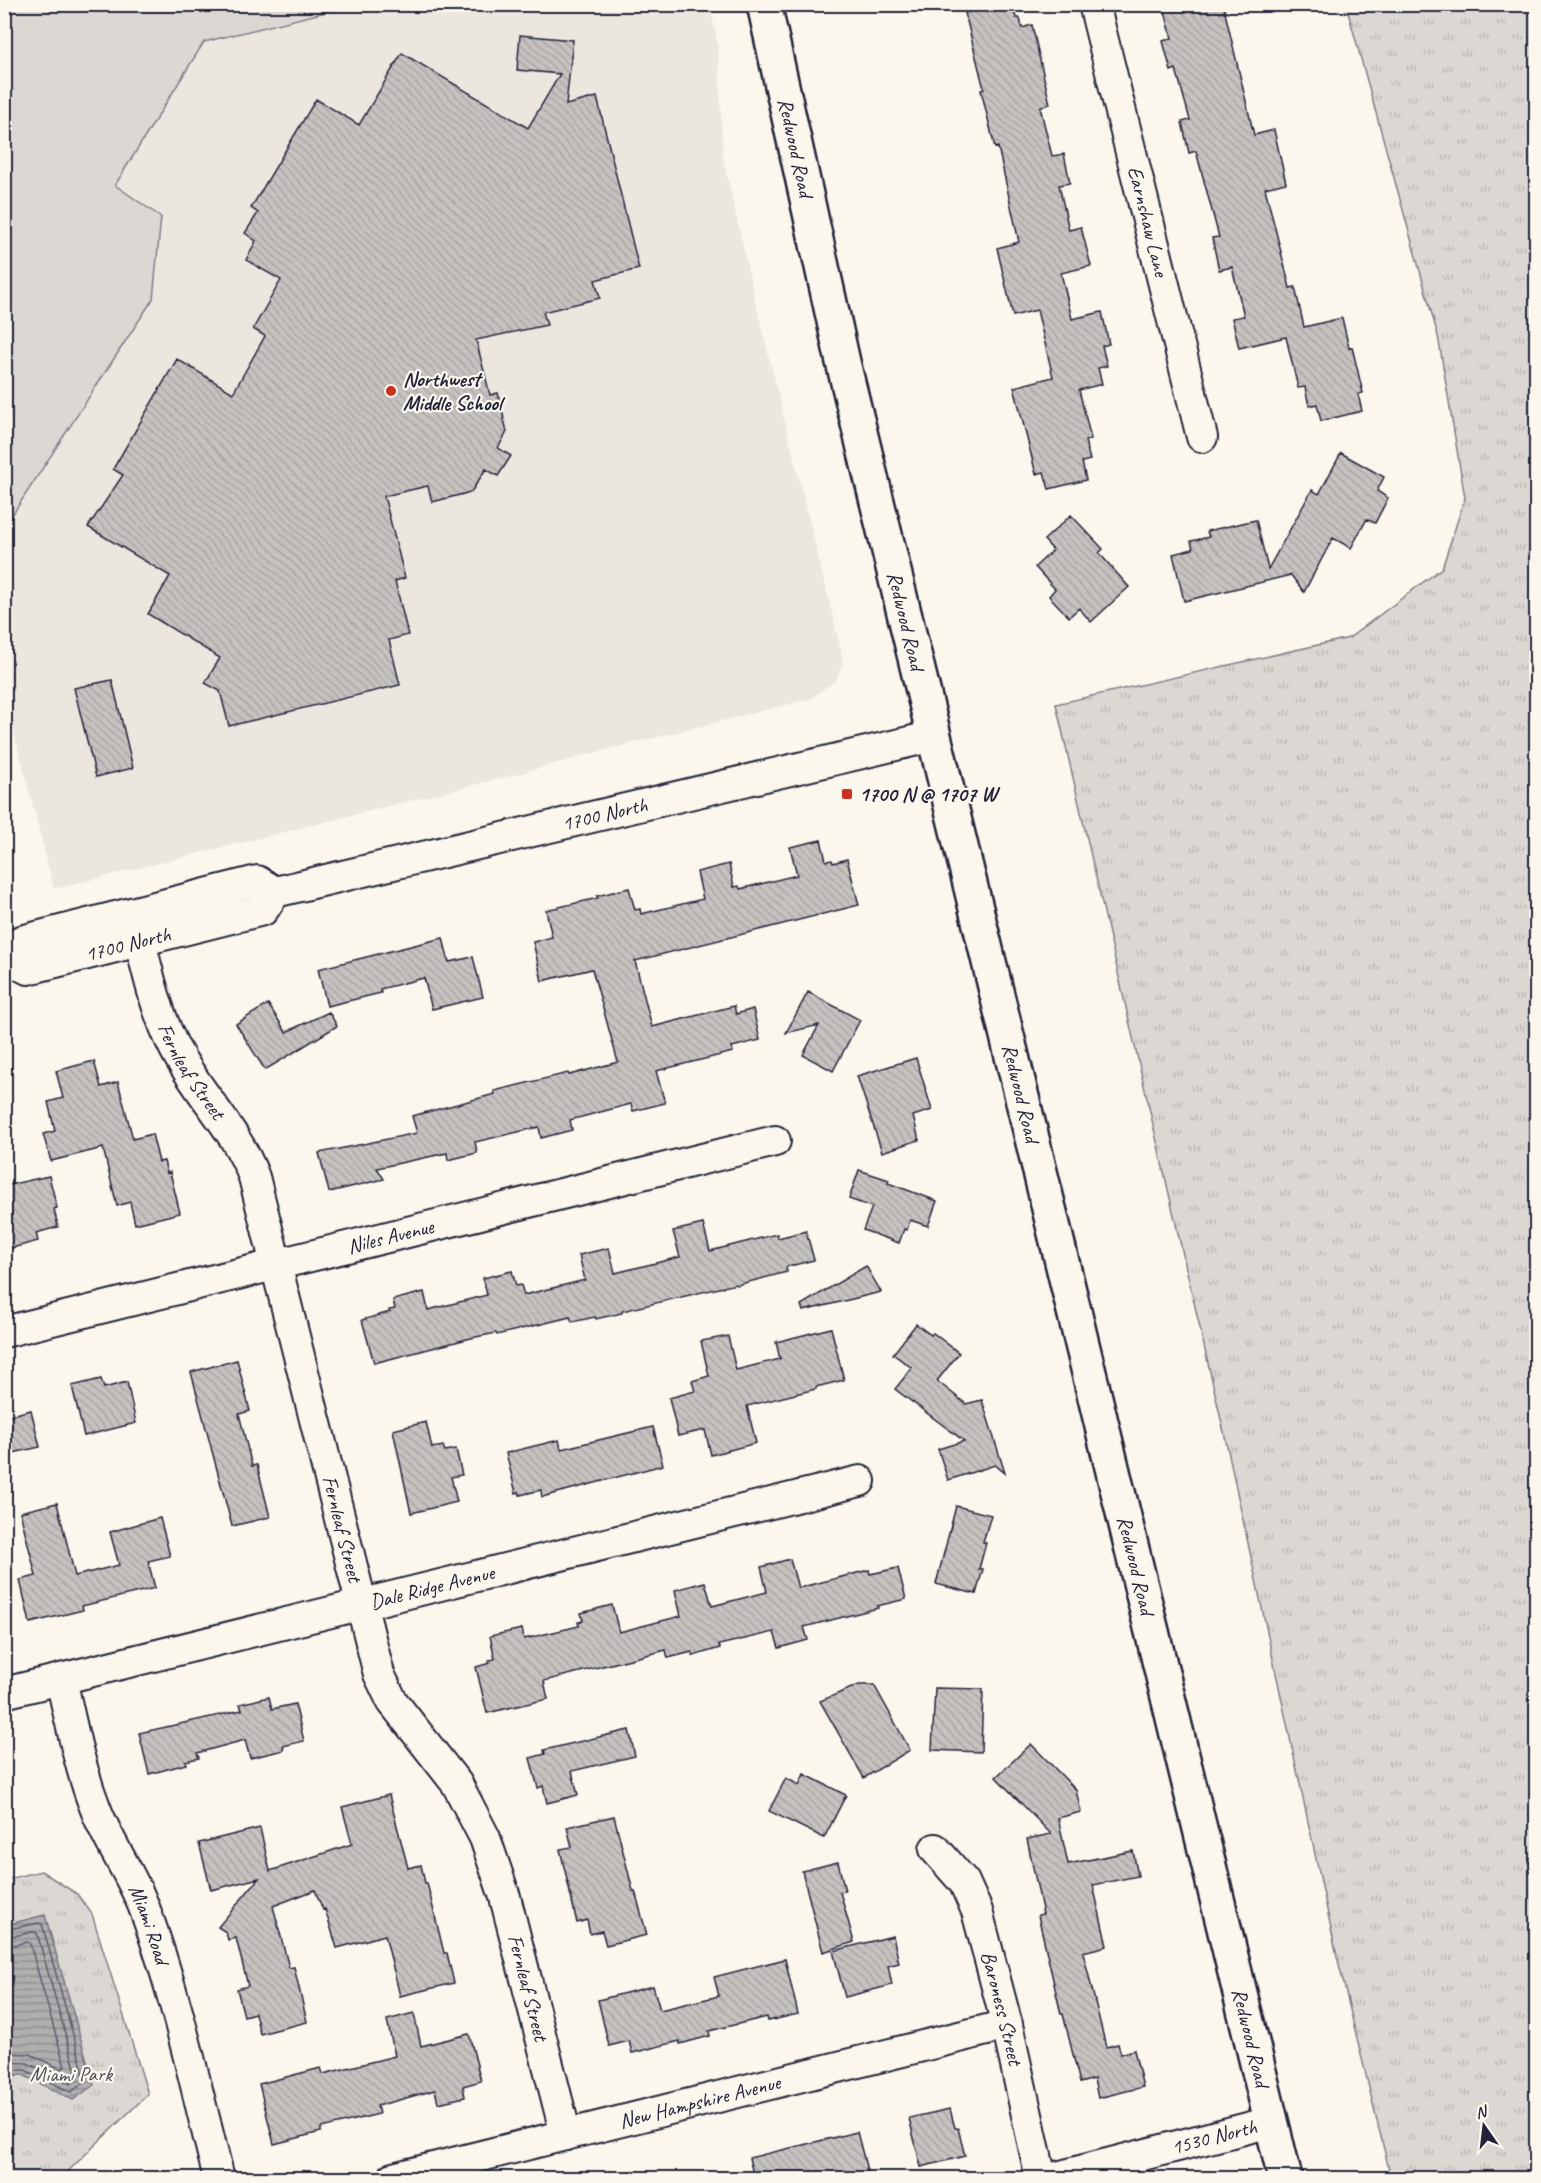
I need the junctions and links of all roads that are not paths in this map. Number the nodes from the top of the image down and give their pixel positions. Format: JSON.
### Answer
{"nodes":[{"id":1,"x":764,"y":4,"type":"edge"},
{"id":2,"x":1094,"y":4,"type":"edge"},
{"id":3,"x":1202,"y":437,"type":"dead end"},
{"id":4,"x":934,"y":736,"type":"junction"},
{"id":5,"x":275,"y":892,"type":"junction"},
{"id":6,"x":133,"y":913,"type":"junction"},
{"id":7,"x":140,"y":941,"type":"junction"},
{"id":8,"x":6,"y":959,"type":"edge"},
{"id":9,"x":775,"y":1141,"type":"dead end"},
{"id":10,"x":277,"y":1264,"type":"junction"},
{"id":11,"x":4,"y":1332,"type":"edge"},
{"id":12,"x":860,"y":1481,"type":"dead end"},
{"id":13,"x":361,"y":1605,"type":"junction"},
{"id":14,"x":61,"y":1679,"type":"junction"},
{"id":15,"x":4,"y":1693,"type":"edge"},
{"id":16,"x":935,"y":1849,"type":"dead end"},
{"id":17,"x":1007,"y":2025,"type":"junction"},
{"id":18,"x":1271,"y":2122,"type":"junction"},
{"id":19,"x":566,"y":2135,"type":"junction"},
{"id":20,"x":219,"y":2178,"type":"edge"},
{"id":21,"x":393,"y":2178,"type":"edge"},
{"id":22,"x":1041,"y":2178,"type":"edge"},
{"id":23,"x":1053,"y":2178,"type":"edge"},
{"id":24,"x":1285,"y":2178,"type":"edge"}],
"edges":[{"from":1,"to":4,"type":"main road","name":"Redwood Road"},
{"from":2,"to":3,"type":"street","name":"Earnshaw Lane"},
{"from":4,"to":5,"type":"street","name":"1700 North"},
{"from":4,"to":18,"type":"main road","name":"Redwood Road"},
{"from":5,"to":6,"type":"street","name":"1700 North"},
{"from":5,"to":7,"type":"street","name":"1700 North"},
{"from":6,"to":7,"type":"street","name":"Fernleaf Street"},
{"from":6,"to":8,"type":"street","name":"1700 North"},
{"from":7,"to":8,"type":"street","name":"1700 North"},
{"from":7,"to":10,"type":"street","name":"Fernleaf Street"},
{"from":9,"to":10,"type":"street","name":"Niles Avenue"},
{"from":10,"to":11,"type":"street","name":"Niles Avenue"},
{"from":10,"to":13,"type":"street","name":"Fernleaf Street"},
{"from":12,"to":13,"type":"street","name":"Dale Ridge Avenue"},
{"from":13,"to":14,"type":"street","name":"Dale Ridge Avenue"},
{"from":13,"to":19,"type":"street","name":"Fernleaf Street"},
{"from":14,"to":15,"type":"street","name":"Dale Ridge Avenue"},
{"from":14,"to":20,"type":"street","name":"Miami Road"},
{"from":16,"to":17,"type":"street","name":"Baroness Street"},
{"from":17,"to":19,"type":"street","name":"New Hampshire Avenue"},
{"from":17,"to":22,"type":"street","name":"Baroness Street"},
{"from":18,"to":23,"type":"street","name":"1530 North"},
{"from":18,"to":24,"type":"main road","name":"Redwood Road"},
{"from":19,"to":21,"type":"street","name":"New Hampshire Avenue"}]}
